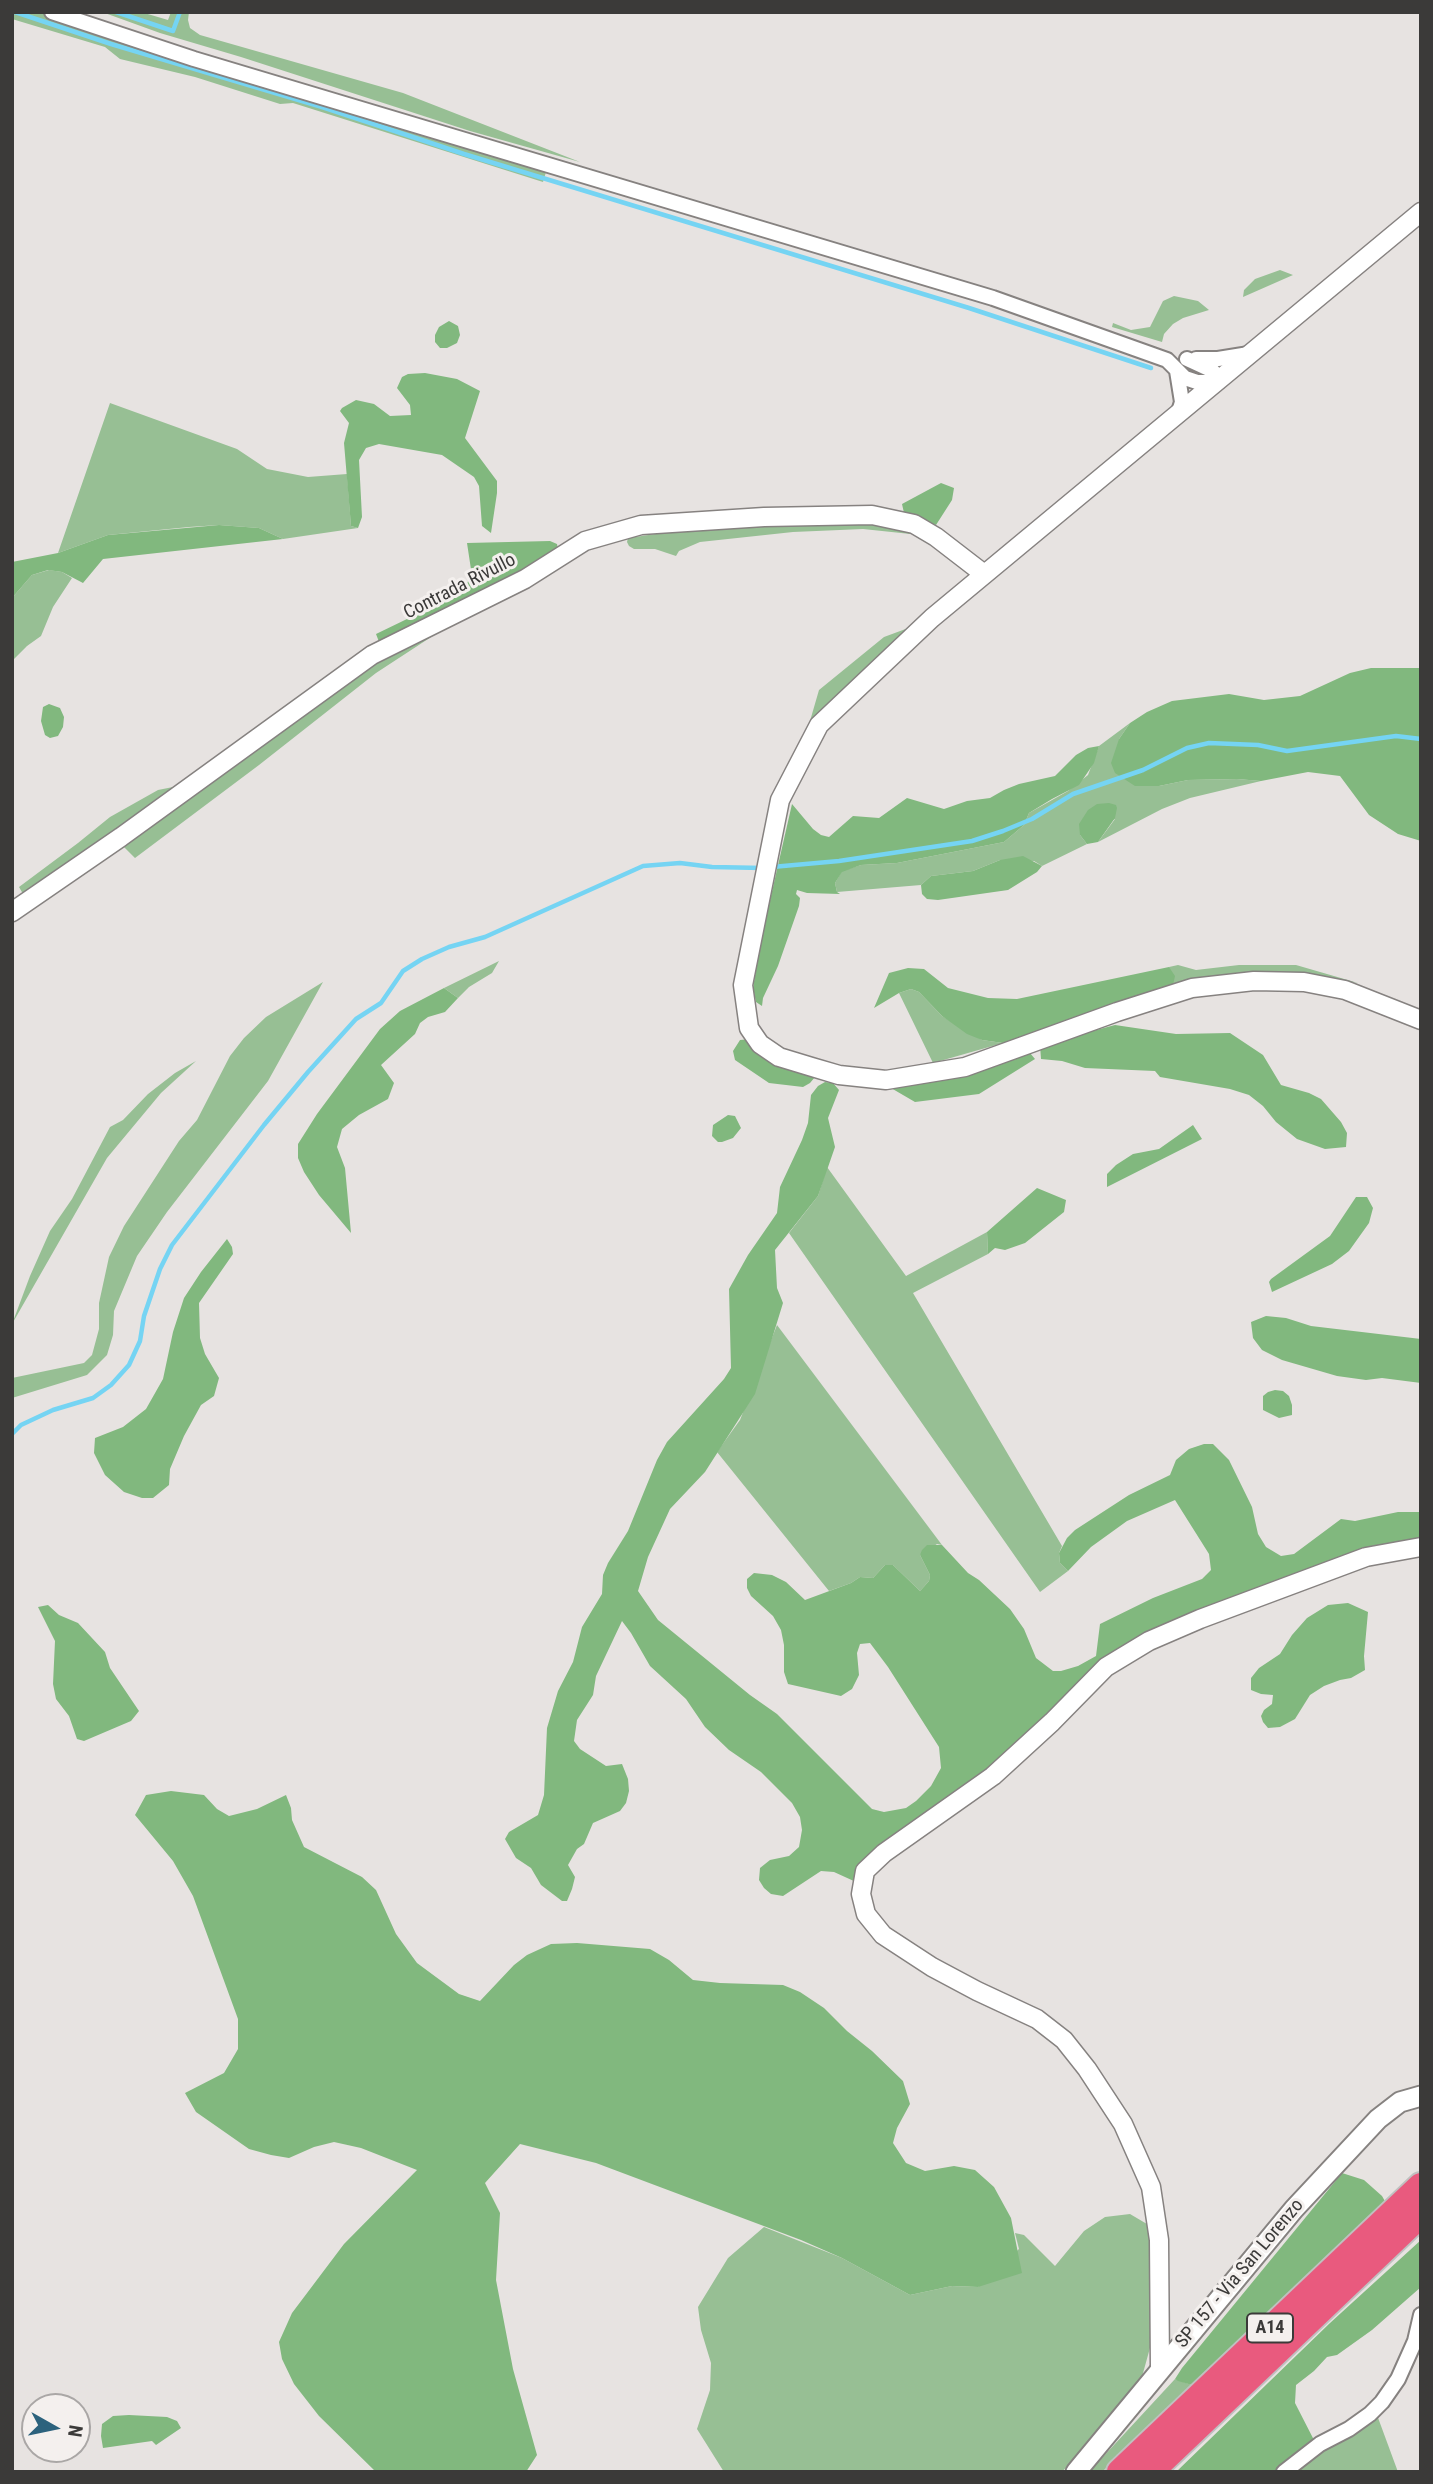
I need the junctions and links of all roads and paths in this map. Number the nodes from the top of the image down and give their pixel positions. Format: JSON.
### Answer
{"nodes":[{"id":1,"x":52,"y":12,"type":"edge"},
{"id":2,"x":1421,"y":212,"type":"edge"},
{"id":3,"x":1254,"y":352,"type":"junction"},
{"id":4,"x":1187,"y":359,"type":"junction"},
{"id":5,"x":1172,"y":365,"type":"junction"},
{"id":6,"x":1218,"y":382,"type":"junction"},
{"id":7,"x":1178,"y":415,"type":"junction"},
{"id":8,"x":984,"y":574,"type":"junction"},
{"id":9,"x":12,"y":912,"type":"edge"},
{"id":10,"x":1421,"y":1020,"type":"edge"},
{"id":11,"x":1421,"y":1547,"type":"edge"},
{"id":12,"x":1421,"y":2096,"type":"edge"},
{"id":13,"x":1421,"y":2186,"type":"edge"},
{"id":14,"x":1421,"y":2214,"type":"edge"},
{"id":15,"x":1421,"y":2315,"type":"edge"},
{"id":16,"x":1160,"y":2369,"type":"junction"},
{"id":17,"x":1076,"y":2472,"type":"edge"},
{"id":18,"x":1119,"y":2472,"type":"edge"},
{"id":19,"x":1150,"y":2472,"type":"edge"},
{"id":20,"x":1284,"y":2472,"type":"edge"}],
"edges":[{"from":1,"to":5,"type":"street"},
{"from":2,"to":3,"type":"street"},
{"from":3,"to":4,"type":"street"},
{"from":3,"to":6,"type":"street"},
{"from":4,"to":5,"type":"street"},
{"from":4,"to":6,"type":"street"},
{"from":5,"to":6,"type":"street"},
{"from":5,"to":7,"type":"street"},
{"from":6,"to":7,"type":"street"},
{"from":7,"to":8,"type":"street"},
{"from":8,"to":9,"type":"street","name":"Contrada Rivullo"},
{"from":8,"to":10,"type":"street"},
{"from":11,"to":16,"type":"street"},
{"from":12,"to":16,"type":"main road","name":"SP 157 - Via San Lorenzo"},
{"from":13,"to":18,"type":"highway","number":"A14"},
{"from":14,"to":19,"type":"highway","number":"A14"},
{"from":15,"to":20,"type":"street"},
{"from":16,"to":17,"type":"main road","name":"SP 157 - Via San Lorenzo"}]}
